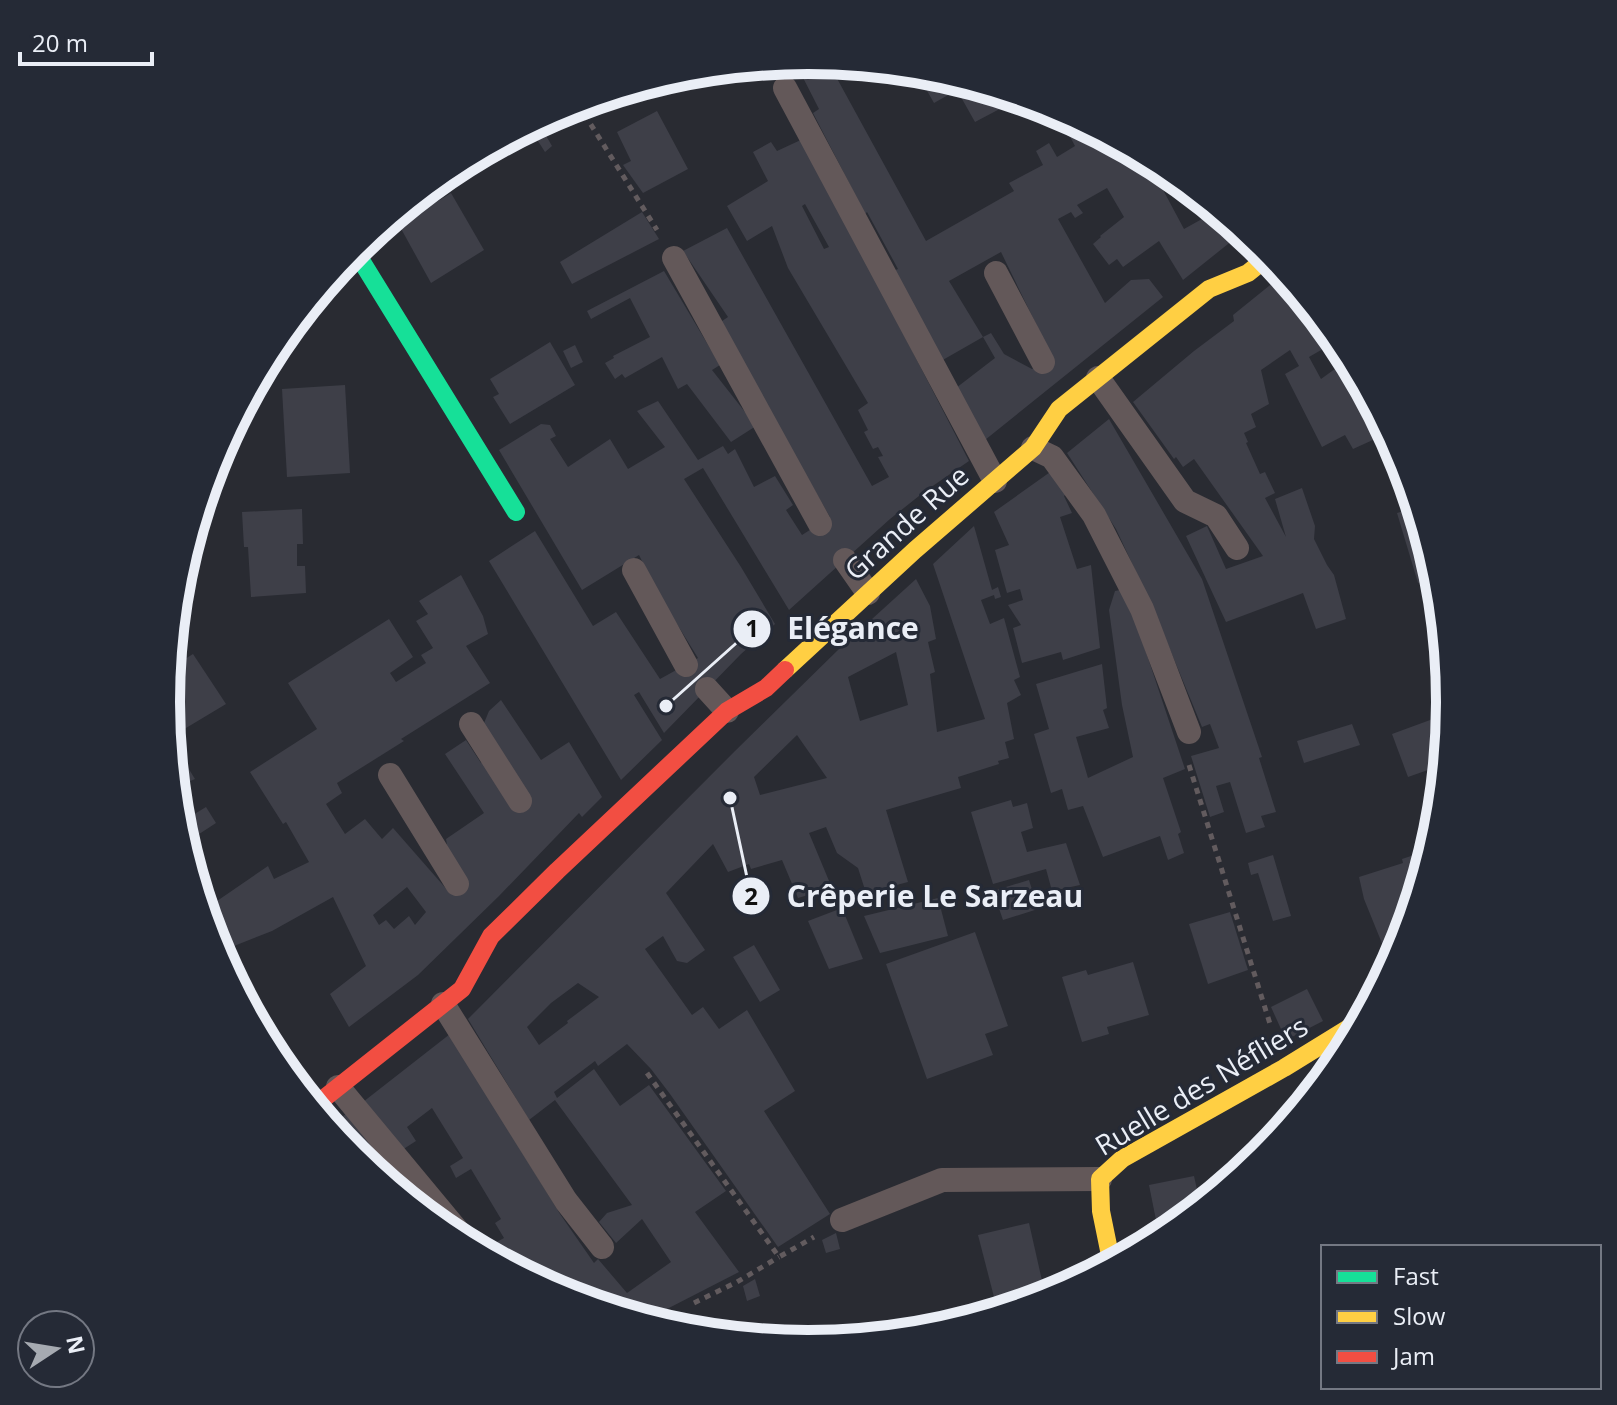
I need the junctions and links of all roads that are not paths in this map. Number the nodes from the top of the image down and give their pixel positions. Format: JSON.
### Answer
{"nodes":[{"id":1,"x":785,"y":88,"type":"dead end"},
{"id":2,"x":674,"y":258,"type":"road end"},
{"id":3,"x":361,"y":261,"type":"edge"},
{"id":4,"x":1259,"y":264,"type":"edge"},
{"id":5,"x":996,"y":273,"type":"dead end"},
{"id":6,"x":1098,"y":378,"type":"junction"},
{"id":7,"x":1055,"y":382,"type":"junction"},
{"id":8,"x":1033,"y":448,"type":"junction"},
{"id":9,"x":995,"y":481,"type":"junction"},
{"id":10,"x":516,"y":512,"type":"dead end"},
{"id":11,"x":820,"y":524,"type":"dead end"},
{"id":12,"x":1237,"y":548,"type":"dead end"},
{"id":13,"x":845,"y":560,"type":"dead end"},
{"id":14,"x":634,"y":570,"type":"dead end"},
{"id":15,"x":868,"y":593,"type":"junction"},
{"id":16,"x":686,"y":665,"type":"dead end"},
{"id":17,"x":707,"y":689,"type":"dead end"},
{"id":18,"x":727,"y":711,"type":"junction"},
{"id":19,"x":471,"y":724,"type":"dead end"},
{"id":20,"x":1189,"y":732,"type":"road end"},
{"id":21,"x":390,"y":775,"type":"dead end"},
{"id":22,"x":520,"y":801,"type":"dead end"},
{"id":23,"x":457,"y":884,"type":"dead end"},
{"id":24,"x":443,"y":1004,"type":"junction"},
{"id":25,"x":1344,"y":1031,"type":"edge"},
{"id":26,"x":338,"y":1087,"type":"junction"},
{"id":27,"x":322,"y":1100,"type":"edge"},
{"id":28,"x":1100,"y":1179,"type":"junction"},
{"id":29,"x":441,"y":1212,"type":"edge"},
{"id":30,"x":842,"y":1220,"type":"road end"},
{"id":31,"x":602,"y":1247,"type":"dead end"},
{"id":32,"x":1110,"y":1254,"type":"edge"}],
"edges":[{"from":1,"to":9,"type":"lane"},
{"from":2,"to":11,"type":"lane"},
{"from":3,"to":10,"type":"street"},
{"from":4,"to":6,"type":"street","name":"Grande Rue"},
{"from":5,"to":7,"type":"lane"},
{"from":6,"to":7,"type":"street","name":"Grande Rue"},
{"from":6,"to":12,"type":"lane"},
{"from":7,"to":8,"type":"street","name":"Grande Rue"},
{"from":8,"to":9,"type":"street","name":"Grande Rue"},
{"from":8,"to":20,"type":"lane"},
{"from":9,"to":15,"type":"street","name":"Grande Rue"},
{"from":13,"to":15,"type":"lane"},
{"from":14,"to":16,"type":"lane"},
{"from":15,"to":18,"type":"street","name":"Grande Rue"},
{"from":17,"to":18,"type":"lane"},
{"from":18,"to":24,"type":"street","name":"Grande Rue"},
{"from":19,"to":22,"type":"lane"},
{"from":21,"to":23,"type":"lane"},
{"from":24,"to":26,"type":"street","name":"Grande Rue"},
{"from":24,"to":31,"type":"lane"},
{"from":25,"to":28,"type":"street","name":"Ruelle des Néfliers"},
{"from":26,"to":27,"type":"street","name":"Grande Rue"},
{"from":26,"to":29,"type":"lane"},
{"from":28,"to":30,"type":"lane"},
{"from":28,"to":32,"type":"street","name":"Ruelle des Néfliers"}]}
